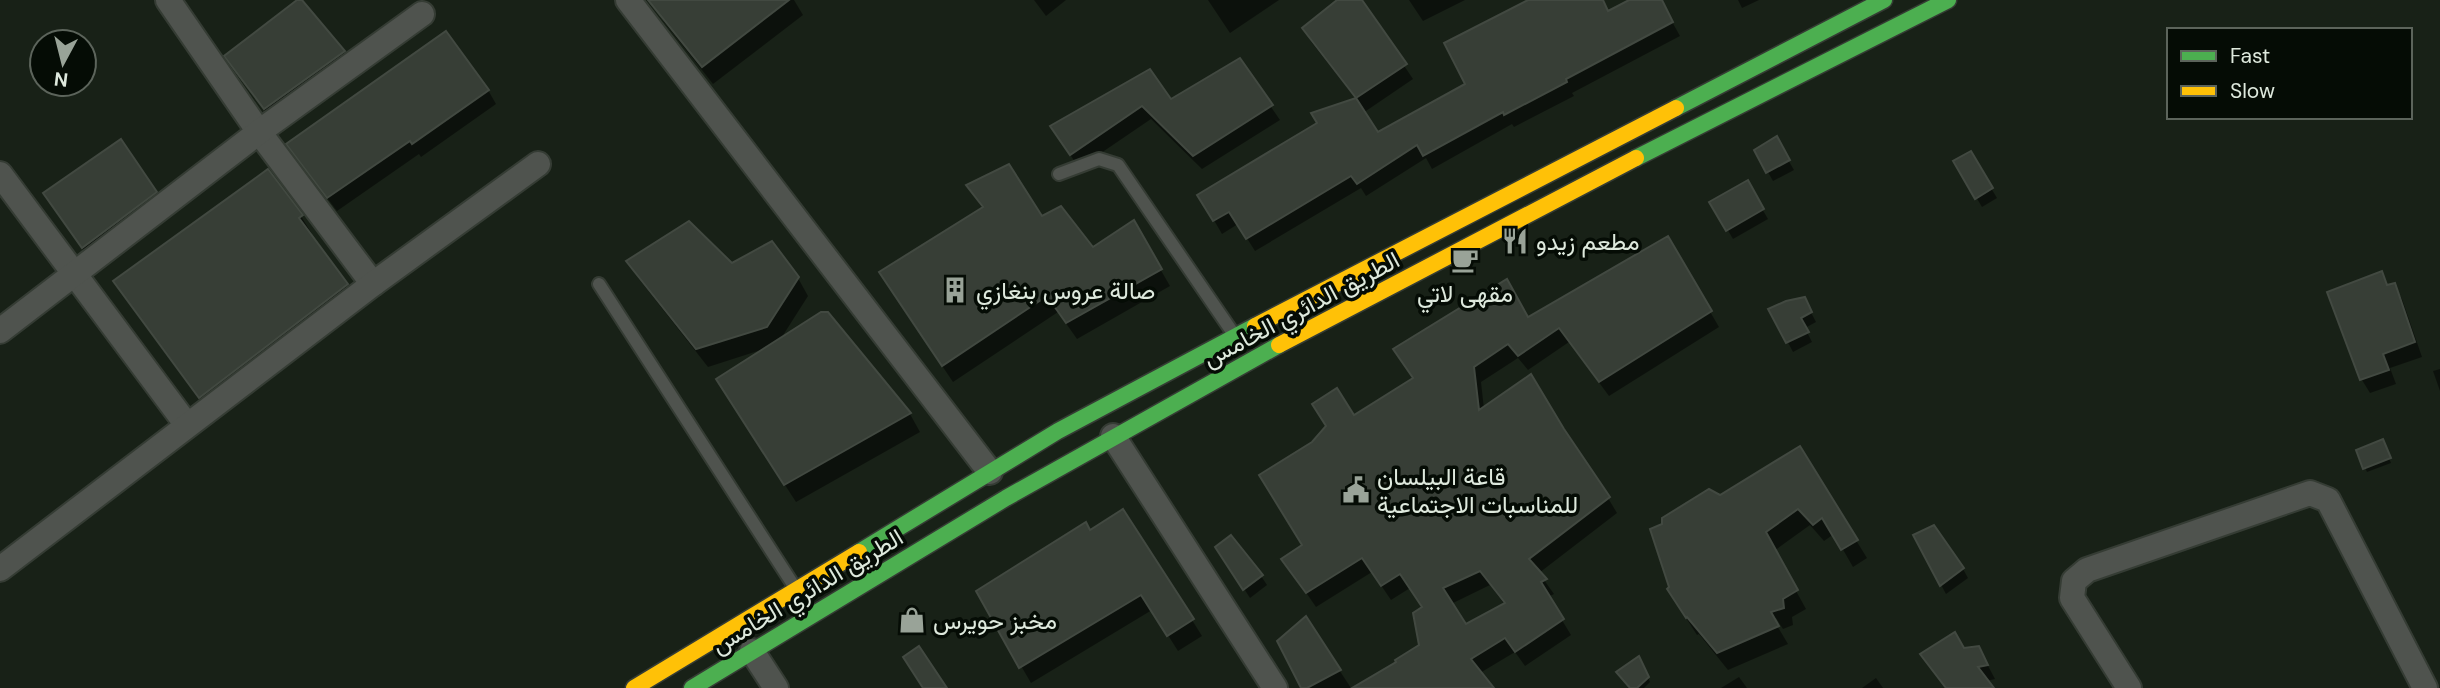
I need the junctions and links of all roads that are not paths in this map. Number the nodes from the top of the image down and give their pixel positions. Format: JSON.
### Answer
{"nodes":[{"id":1,"x":168,"y":0,"type":"edge"},
{"id":2,"x":628,"y":0,"type":"edge"},
{"id":3,"x":1884,"y":0,"type":"edge"},
{"id":4,"x":1948,"y":0,"type":"edge"},
{"id":5,"x":422,"y":14,"type":"dead end"},
{"id":6,"x":258,"y":132,"type":"junction"},
{"id":7,"x":538,"y":164,"type":"dead end"},
{"id":8,"x":0,"y":174,"type":"edge"},
{"id":9,"x":1059,"y":174,"type":"dead end"},
{"id":10,"x":74,"y":273,"type":"junction"},
{"id":11,"x":373,"y":284,"type":"junction"},
{"id":12,"x":599,"y":284,"type":"dead end"},
{"id":13,"x":0,"y":331,"type":"edge"},
{"id":14,"x":1236,"y":336,"type":"junction"},
{"id":15,"x":187,"y":425,"type":"junction"},
{"id":16,"x":1113,"y":436,"type":"junction"},
{"id":17,"x":989,"y":472,"type":"junction"},
{"id":18,"x":3,"y":562,"type":"edge"},
{"id":19,"x":796,"y":590,"type":"junction"},
{"id":20,"x":752,"y":651,"type":"junction"},
{"id":21,"x":660,"y":672,"type":"junction"},
{"id":22,"x":634,"y":688,"type":"edge"},
{"id":23,"x":669,"y":688,"type":"edge"},
{"id":24,"x":692,"y":688,"type":"edge"},
{"id":25,"x":776,"y":688,"type":"edge"},
{"id":26,"x":1275,"y":688,"type":"edge"},
{"id":27,"x":2129,"y":688,"type":"edge"},
{"id":28,"x":2425,"y":688,"type":"edge"}],
"edges":[{"from":1,"to":6,"type":"street"},
{"from":2,"to":17,"type":"street"},
{"from":3,"to":14,"type":"main road","name":"الطريق الدائري الخامس"},
{"from":4,"to":16,"type":"main road","name":"الطريق الدائري الخامس"},
{"from":5,"to":6,"type":"street"},
{"from":6,"to":10,"type":"street"},
{"from":6,"to":11,"type":"street"},
{"from":7,"to":11,"type":"street"},
{"from":8,"to":10,"type":"street"},
{"from":9,"to":14,"type":"lane"},
{"from":10,"to":13,"type":"street"},
{"from":10,"to":15,"type":"street"},
{"from":11,"to":15,"type":"street"},
{"from":12,"to":19,"type":"lane"},
{"from":14,"to":17,"type":"main road","name":"الطريق الدائري الخامس"},
{"from":15,"to":18,"type":"street"},
{"from":16,"to":20,"type":"main road","name":"الطريق الدائري الخامس"},
{"from":16,"to":26,"type":"street"},
{"from":17,"to":19,"type":"main road","name":"الطريق الدائري الخامس"},
{"from":19,"to":21,"type":"main road","name":"الطريق الدائري الخامس"},
{"from":20,"to":24,"type":"main road","name":"الطريق الدائري الخامس"},
{"from":20,"to":25,"type":"street"},
{"from":21,"to":22,"type":"main road","name":"الطريق الدائري الخامس"},
{"from":21,"to":23,"type":"main road"},
{"from":27,"to":28,"type":"street"}]}
